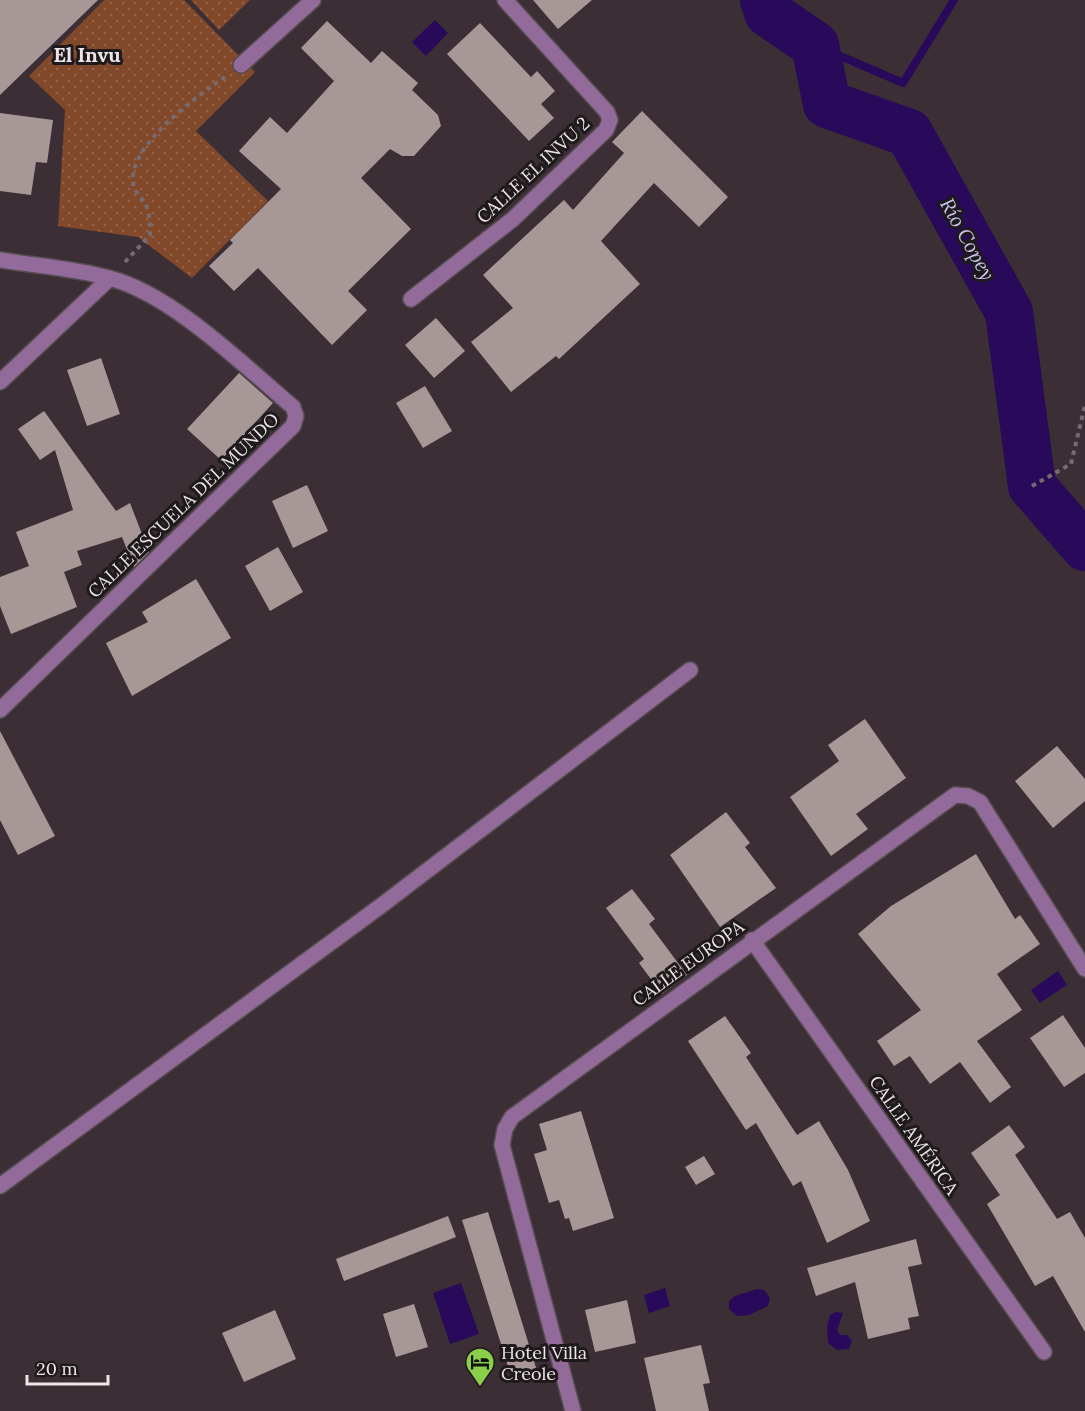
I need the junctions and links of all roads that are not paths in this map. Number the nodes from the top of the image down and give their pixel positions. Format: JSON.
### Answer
{"nodes":[{"id":1,"x":313,"y":0,"type":"edge"},
{"id":2,"x":505,"y":0,"type":"edge"},
{"id":3,"x":241,"y":65,"type":"road end"},
{"id":4,"x":0,"y":260,"type":"edge"},
{"id":5,"x":110,"y":278,"type":"junction"},
{"id":6,"x":411,"y":300,"type":"dead end"},
{"id":7,"x":0,"y":382,"type":"edge"},
{"id":8,"x":690,"y":670,"type":"dead end"},
{"id":9,"x":0,"y":710,"type":"edge"},
{"id":10,"x":752,"y":940,"type":"junction"},
{"id":11,"x":1085,"y":969,"type":"edge"},
{"id":12,"x":0,"y":1186,"type":"edge"},
{"id":13,"x":1044,"y":1352,"type":"dead end"},
{"id":14,"x":573,"y":1411,"type":"edge"}],
"edges":[{"from":1,"to":3,"type":"street"},
{"from":2,"to":6,"type":"street","name":"CALLE EL INVU 2"},
{"from":4,"to":5,"type":"street","name":"CALLE ESCUELA DEL MUNDO"},
{"from":5,"to":7,"type":"street"},
{"from":5,"to":9,"type":"street","name":"CALLE ESCUELA DEL MUNDO"},
{"from":8,"to":12,"type":"street"},
{"from":10,"to":11,"type":"street","name":"CALLE EUROPA"},
{"from":10,"to":13,"type":"street","name":"CALLE AMÉRICA"},
{"from":10,"to":14,"type":"street","name":"CALLE EUROPA"}]}
